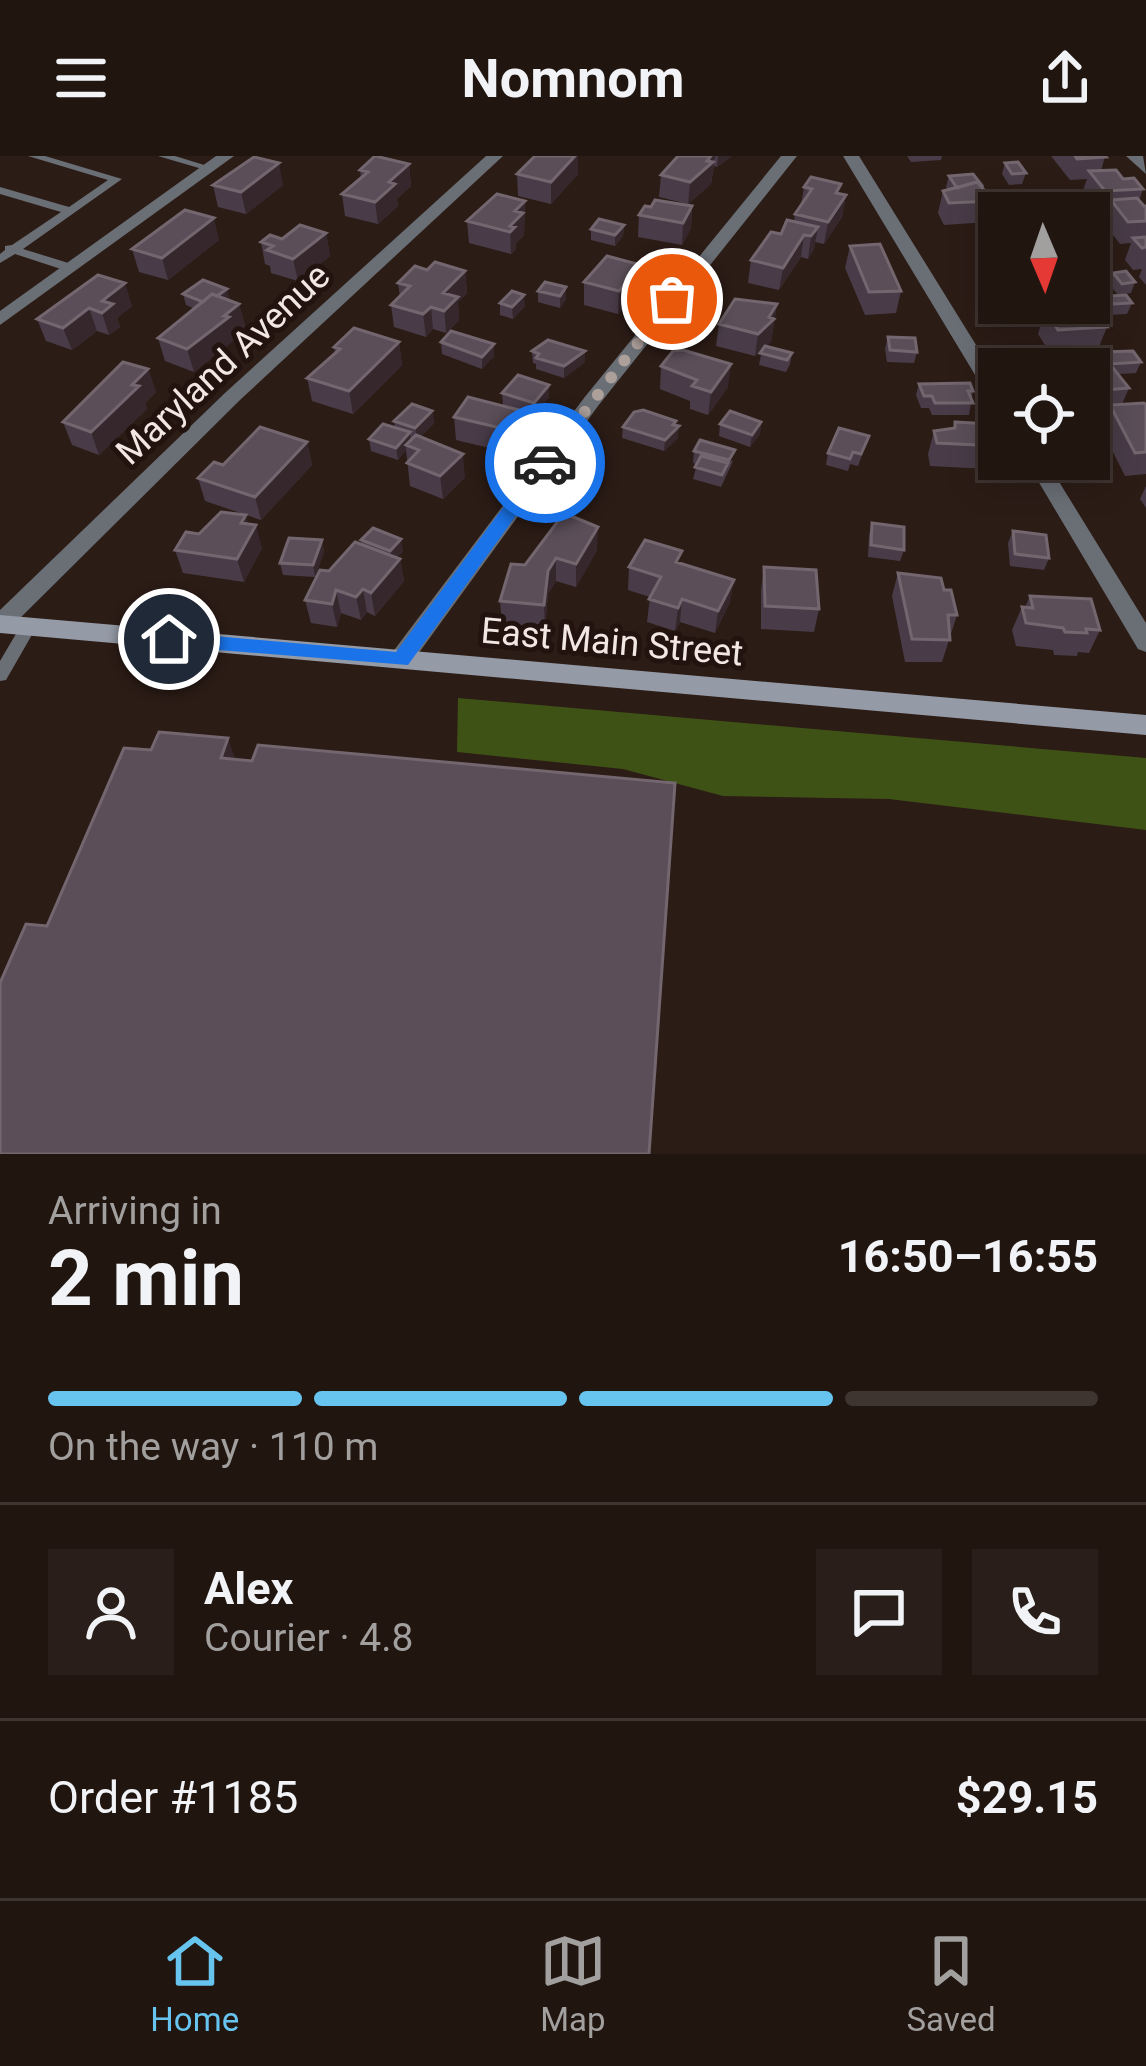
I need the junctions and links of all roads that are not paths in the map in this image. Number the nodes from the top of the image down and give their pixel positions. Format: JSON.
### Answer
{"nodes":[{"id":1,"x":32,"y":156,"type":"edge"},
{"id":2,"x":163,"y":156,"type":"edge"},
{"id":3,"x":226,"y":156,"type":"edge"},
{"id":4,"x":495,"y":156,"type":"edge"},
{"id":5,"x":788,"y":156,"type":"edge"},
{"id":6,"x":851,"y":156,"type":"edge"},
{"id":7,"x":1134,"y":156,"type":"edge"},
{"id":8,"x":209,"y":168,"type":"junction"},
{"id":9,"x":1146,"y":169,"type":"edge"},
{"id":10,"x":0,"y":190,"type":"edge"},
{"id":11,"x":70,"y":212,"type":"junction"},
{"id":12,"x":7,"y":248,"type":"edge"},
{"id":13,"x":0,"y":259,"type":"edge"},
{"id":14,"x":71,"y":268,"type":"junction"},
{"id":15,"x":0,"y":320,"type":"edge"},
{"id":16,"x":978,"y":364,"type":"edge"},
{"id":17,"x":1048,"y":480,"type":"edge"},
{"id":18,"x":0,"y":623,"type":"edge"},
{"id":19,"x":29,"y":626,"type":"junction"},
{"id":20,"x":1146,"y":643,"type":"edge"},
{"id":21,"x":401,"y":659,"type":"junction"},
{"id":22,"x":0,"y":675,"type":"edge"},
{"id":23,"x":1146,"y":725,"type":"edge"}],
"edges":[{"from":1,"to":11,"type":"lane"},
{"from":2,"to":8,"type":"lane"},
{"from":3,"to":8,"type":"street"},
{"from":4,"to":18,"type":"street","name":"Maryland Avenue"},
{"from":5,"to":21,"type":"street"},
{"from":6,"to":16,"type":"street"},
{"from":7,"to":9,"type":"street"},
{"from":8,"to":14,"type":"street"},
{"from":10,"to":11,"type":"lane"},
{"from":11,"to":12,"type":"lane"},
{"from":12,"to":13,"type":"lane"},
{"from":12,"to":14,"type":"lane"},
{"from":14,"to":15,"type":"street"},
{"from":17,"to":20,"type":"street"},
{"from":18,"to":19,"type":"main road","name":"East Main Street"},
{"from":19,"to":21,"type":"main road","name":"East Main Street"},
{"from":19,"to":22,"type":"lane"},
{"from":21,"to":23,"type":"main road","name":"East Main Street"}]}
